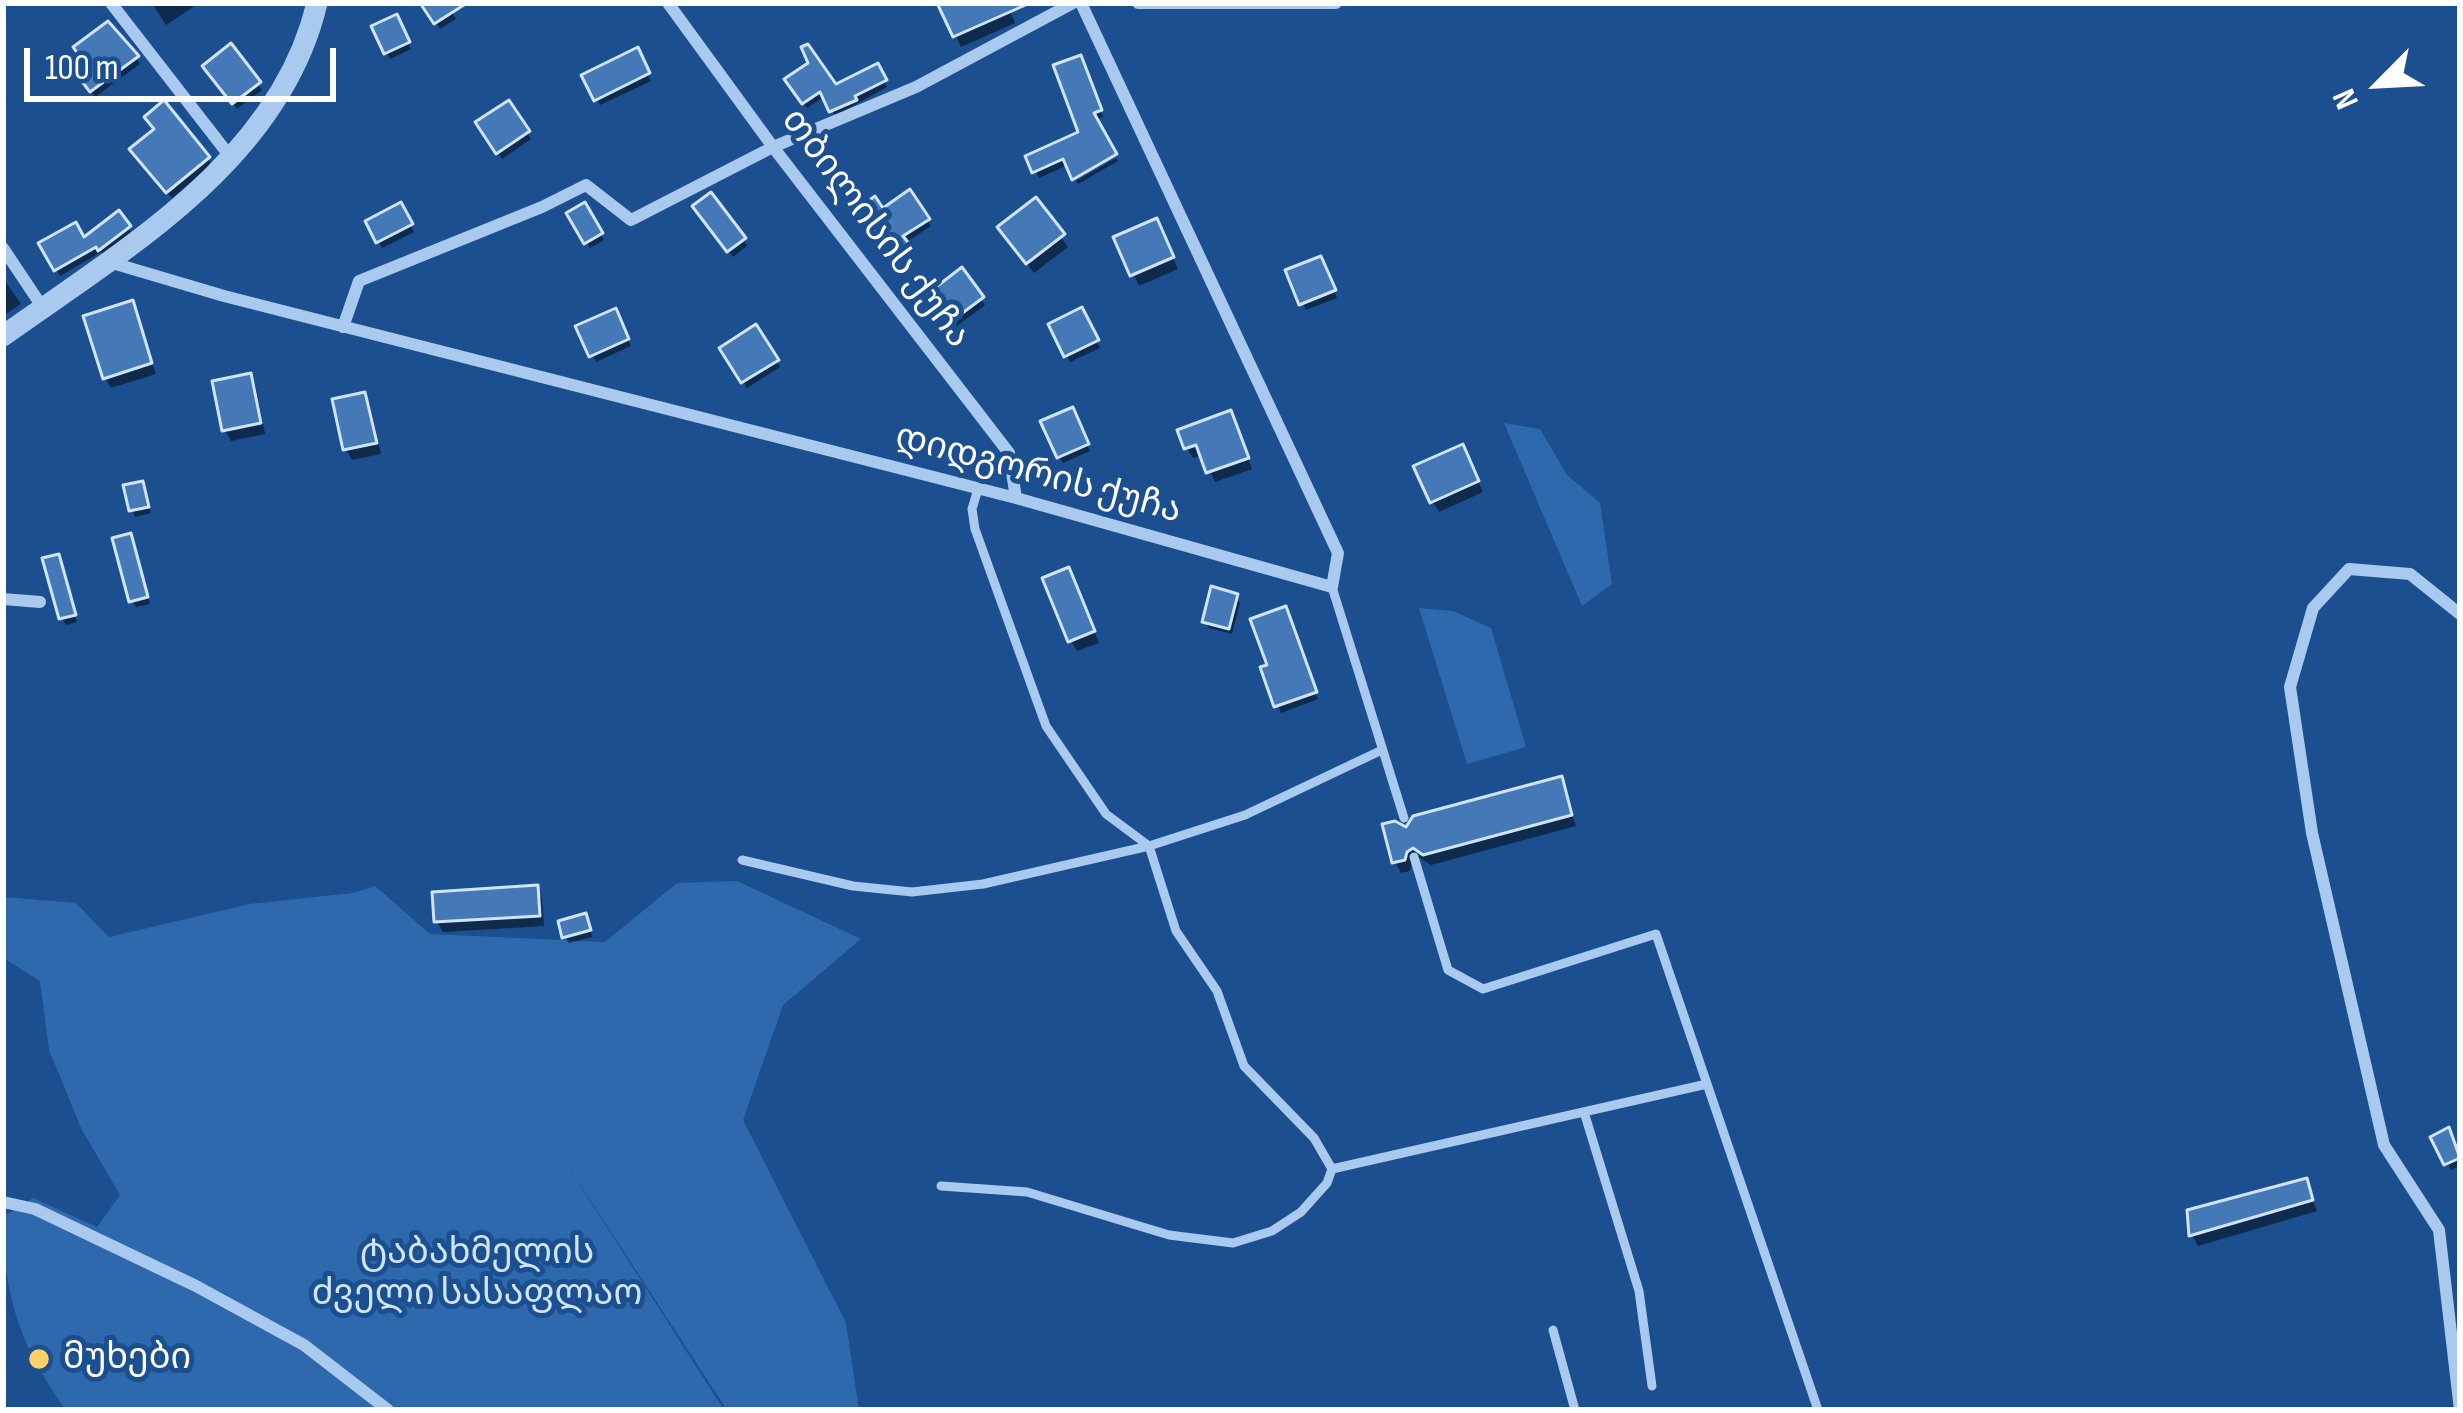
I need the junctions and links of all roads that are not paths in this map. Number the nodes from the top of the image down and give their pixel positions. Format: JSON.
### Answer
{"nodes":[{"id":1,"x":111,"y":3,"type":"edge"},
{"id":2,"x":317,"y":3,"type":"edge"},
{"id":3,"x":668,"y":3,"type":"edge"},
{"id":4,"x":1077,"y":3,"type":"edge"},
{"id":5,"x":1138,"y":3,"type":"edge"},
{"id":6,"x":1336,"y":3,"type":"edge"},
{"id":7,"x":773,"y":146,"type":"junction"},
{"id":8,"x":232,"y":159,"type":"junction"},
{"id":9,"x":3,"y":248,"type":"edge"},
{"id":10,"x":108,"y":261,"type":"junction"},
{"id":11,"x":43,"y":308,"type":"junction"},
{"id":12,"x":343,"y":327,"type":"junction"},
{"id":13,"x":3,"y":336,"type":"edge"},
{"id":14,"x":978,"y":488,"type":"junction"},
{"id":15,"x":1016,"y":498,"type":"junction"},
{"id":16,"x":1331,"y":586,"type":"junction"},
{"id":17,"x":3,"y":599,"type":"edge"},
{"id":18,"x":40,"y":602,"type":"dead end"},
{"id":19,"x":2460,"y":614,"type":"edge"},
{"id":20,"x":1382,"y":750,"type":"junction"},
{"id":21,"x":1404,"y":818,"type":"dead end"},
{"id":22,"x":1150,"y":846,"type":"junction"},
{"id":23,"x":1414,"y":857,"type":"dead end"},
{"id":24,"x":742,"y":860,"type":"dead end"},
{"id":25,"x":1707,"y":1084,"type":"junction"},
{"id":26,"x":1584,"y":1112,"type":"junction"},
{"id":27,"x":1332,"y":1169,"type":"junction"},
{"id":28,"x":941,"y":1186,"type":"dead end"},
{"id":29,"x":3,"y":1202,"type":"edge"},
{"id":30,"x":1553,"y":1330,"type":"dead end"},
{"id":31,"x":1652,"y":1386,"type":"dead end"},
{"id":32,"x":388,"y":1410,"type":"edge"},
{"id":33,"x":1575,"y":1410,"type":"edge"},
{"id":34,"x":1818,"y":1410,"type":"edge"},
{"id":35,"x":2460,"y":1410,"type":"edge"}],
"edges":[{"from":1,"to":8,"type":"street"},
{"from":2,"to":8,"type":"street"},
{"from":3,"to":7,"type":"street","name":"თბილისის ქუჩა"},
{"from":4,"to":7,"type":"street"},
{"from":4,"to":16,"type":"street"},
{"from":5,"to":6,"type":"street"},
{"from":7,"to":12,"type":"street"},
{"from":7,"to":15,"type":"street","name":"თბილისის ქუჩა"},
{"from":8,"to":10,"type":"street"},
{"from":9,"to":11,"type":"street"},
{"from":10,"to":11,"type":"street"},
{"from":10,"to":12,"type":"street","name":"დიდგორის ქუჩა"},
{"from":11,"to":13,"type":"street"},
{"from":12,"to":14,"type":"street","name":"დიდგორის ქუჩა"},
{"from":14,"to":15,"type":"street","name":"დიდგორის ქუჩა"},
{"from":14,"to":22,"type":"lane"},
{"from":15,"to":16,"type":"street","name":"დიდგორის ქუჩა"},
{"from":16,"to":20,"type":"lane"},
{"from":17,"to":18,"type":"street"},
{"from":19,"to":35,"type":"street"},
{"from":20,"to":21,"type":"lane"},
{"from":20,"to":22,"type":"lane"},
{"from":22,"to":24,"type":"lane"},
{"from":22,"to":27,"type":"lane"},
{"from":23,"to":25,"type":"lane"},
{"from":25,"to":26,"type":"lane"},
{"from":25,"to":34,"type":"lane"},
{"from":26,"to":27,"type":"lane"},
{"from":26,"to":31,"type":"lane"},
{"from":27,"to":28,"type":"lane"},
{"from":29,"to":32,"type":"street"},
{"from":30,"to":33,"type":"lane"}]}
